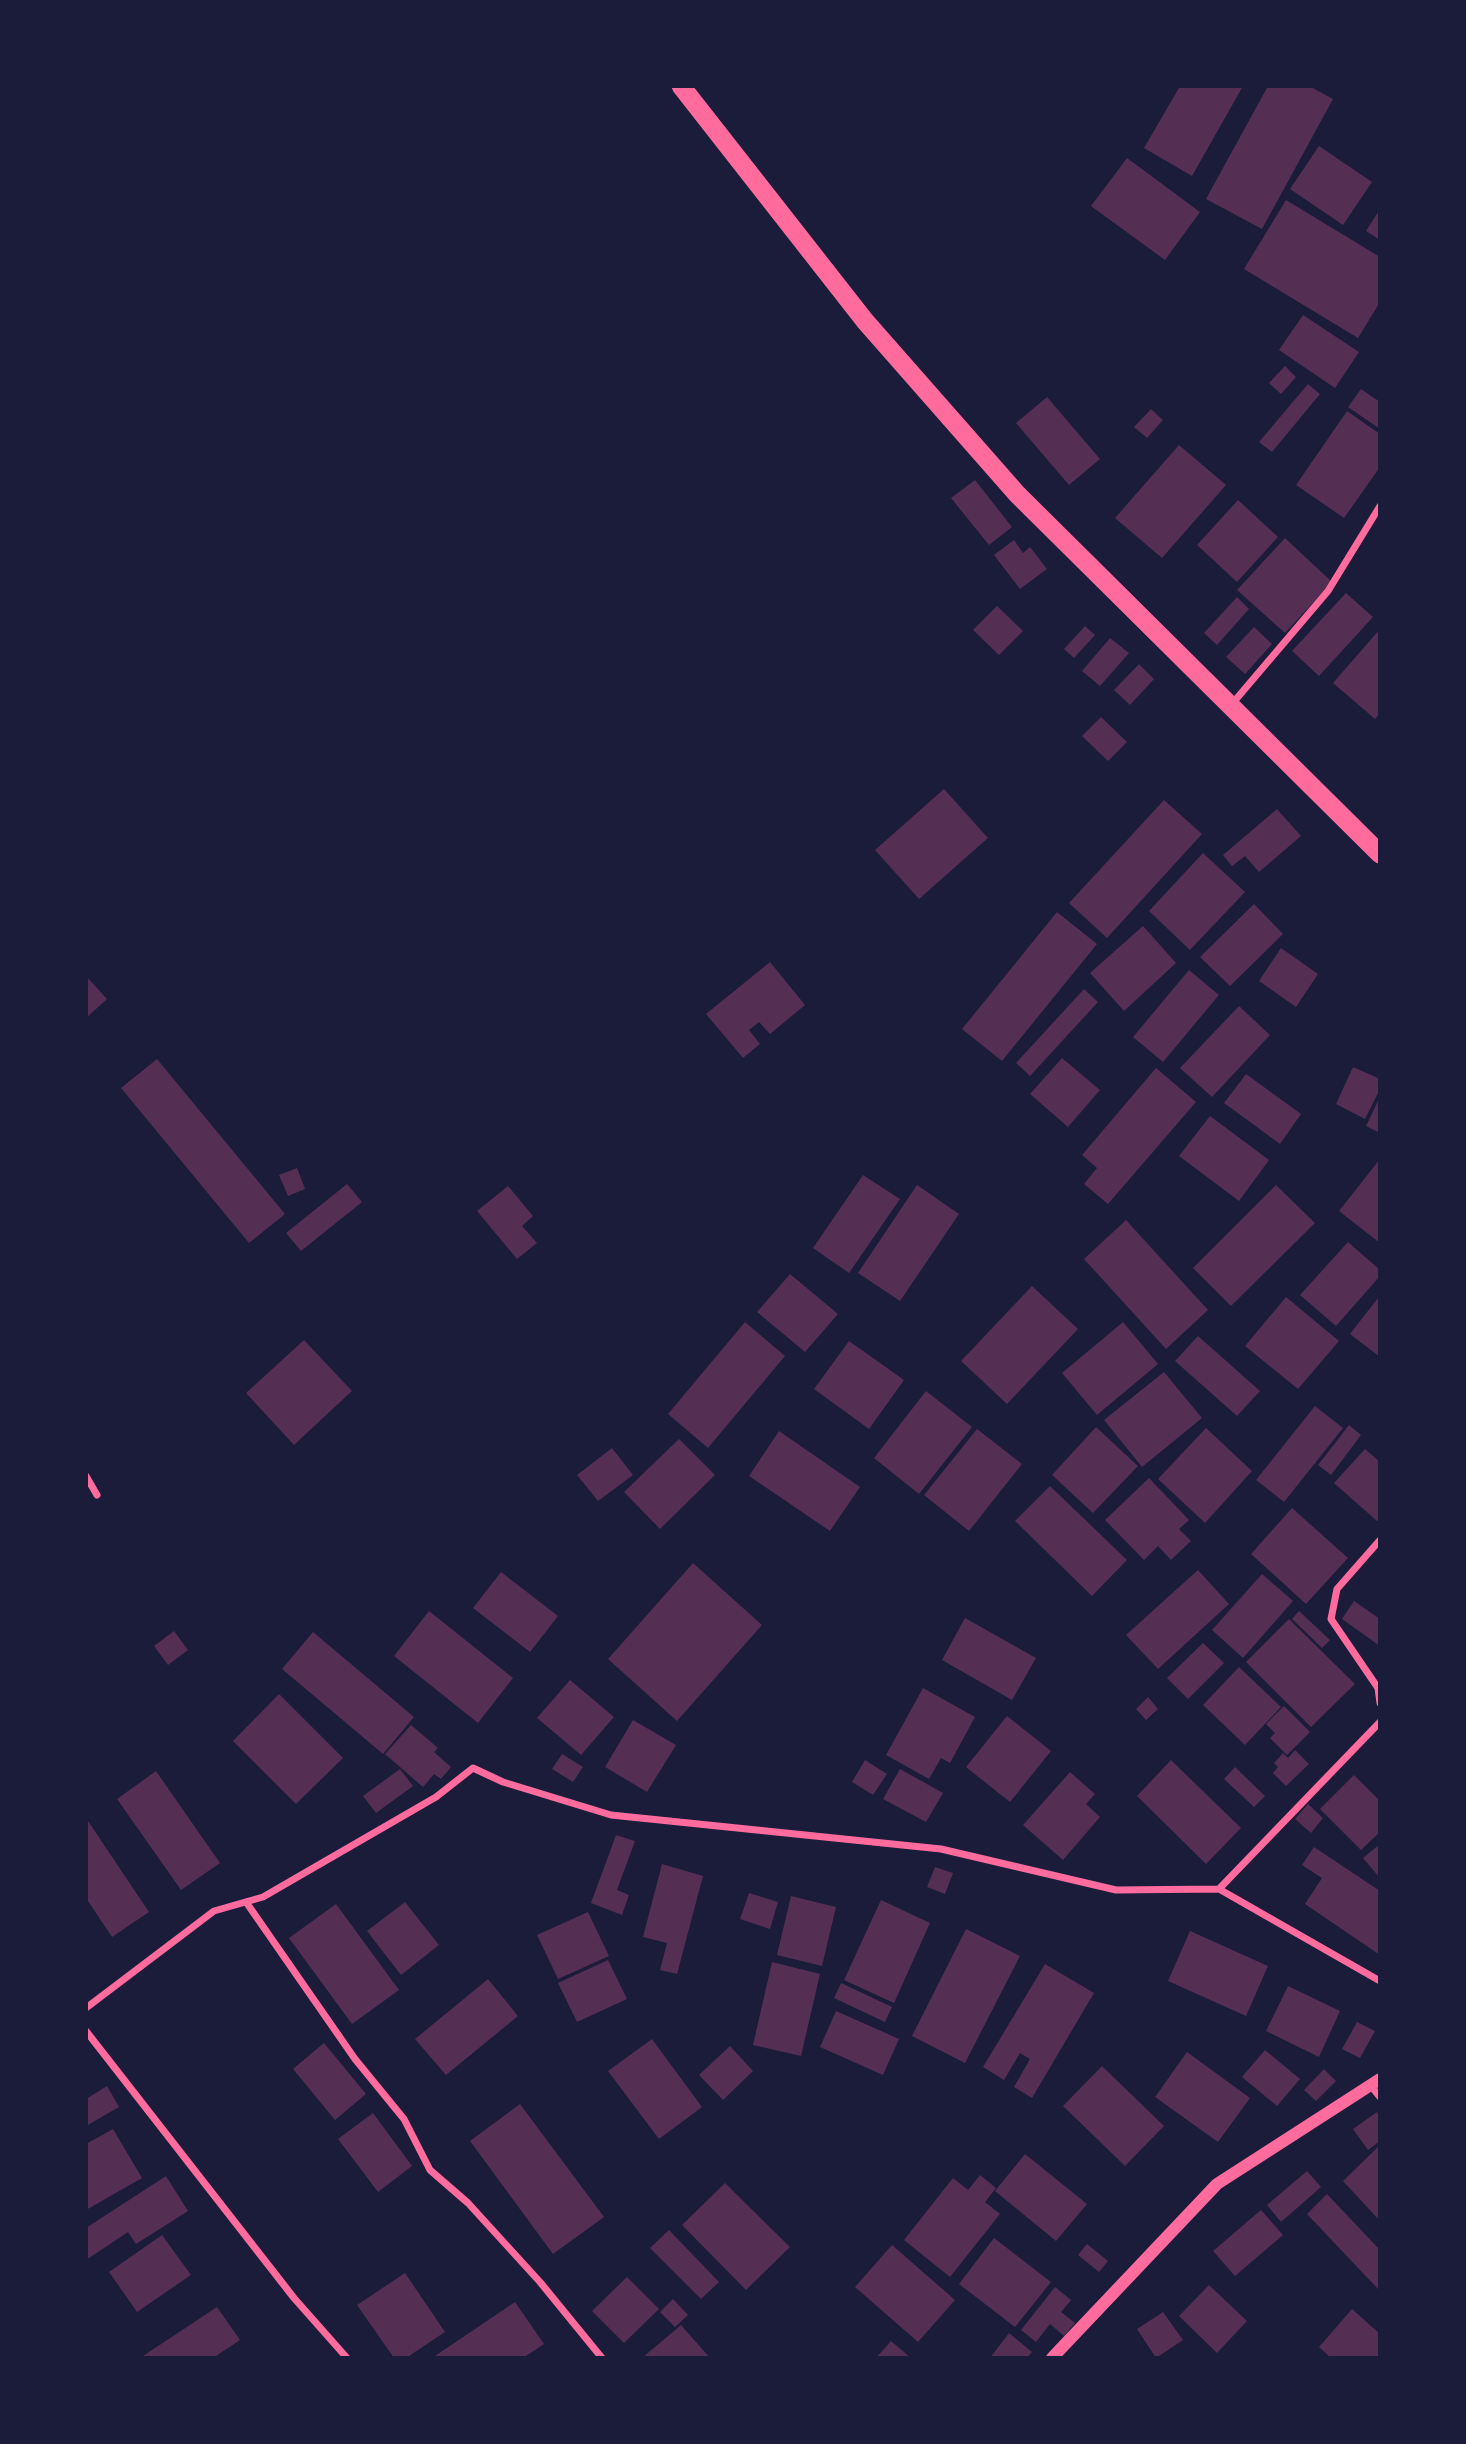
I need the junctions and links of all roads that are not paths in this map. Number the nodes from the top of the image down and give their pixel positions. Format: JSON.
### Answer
{"nodes":[{"id":1,"x":681,"y":86,"type":"edge"},
{"id":2,"x":1380,"y":506,"type":"edge"},
{"id":3,"x":1230,"y":706,"type":"junction"},
{"id":4,"x":1380,"y":854,"type":"edge"},
{"id":5,"x":86,"y":1476,"type":"edge"},
{"id":6,"x":97,"y":1495,"type":"dead end"},
{"id":7,"x":1380,"y":1540,"type":"edge"},
{"id":8,"x":1380,"y":1703,"type":"edge"},
{"id":9,"x":1380,"y":1722,"type":"edge"},
{"id":10,"x":1219,"y":1889,"type":"junction"},
{"id":11,"x":246,"y":1902,"type":"junction"},
{"id":12,"x":1380,"y":1981,"type":"edge"},
{"id":13,"x":86,"y":2008,"type":"edge"},
{"id":14,"x":86,"y":2031,"type":"edge"},
{"id":15,"x":1376,"y":2083,"type":"edge"},
{"id":16,"x":1380,"y":2097,"type":"edge"},
{"id":17,"x":347,"y":2358,"type":"edge"},
{"id":18,"x":602,"y":2358,"type":"edge"},
{"id":19,"x":1052,"y":2358,"type":"edge"}],
"edges":[{"from":1,"to":3,"type":"highway"},
{"from":2,"to":3,"type":"street"},
{"from":3,"to":4,"type":"highway"},
{"from":5,"to":6,"type":"street"},
{"from":7,"to":8,"type":"street"},
{"from":9,"to":10,"type":"street"},
{"from":10,"to":11,"type":"street"},
{"from":10,"to":12,"type":"street"},
{"from":11,"to":13,"type":"street"},
{"from":11,"to":18,"type":"street"},
{"from":14,"to":17,"type":"street"},
{"from":15,"to":16,"type":"street"},
{"from":15,"to":19,"type":"street"}]}
